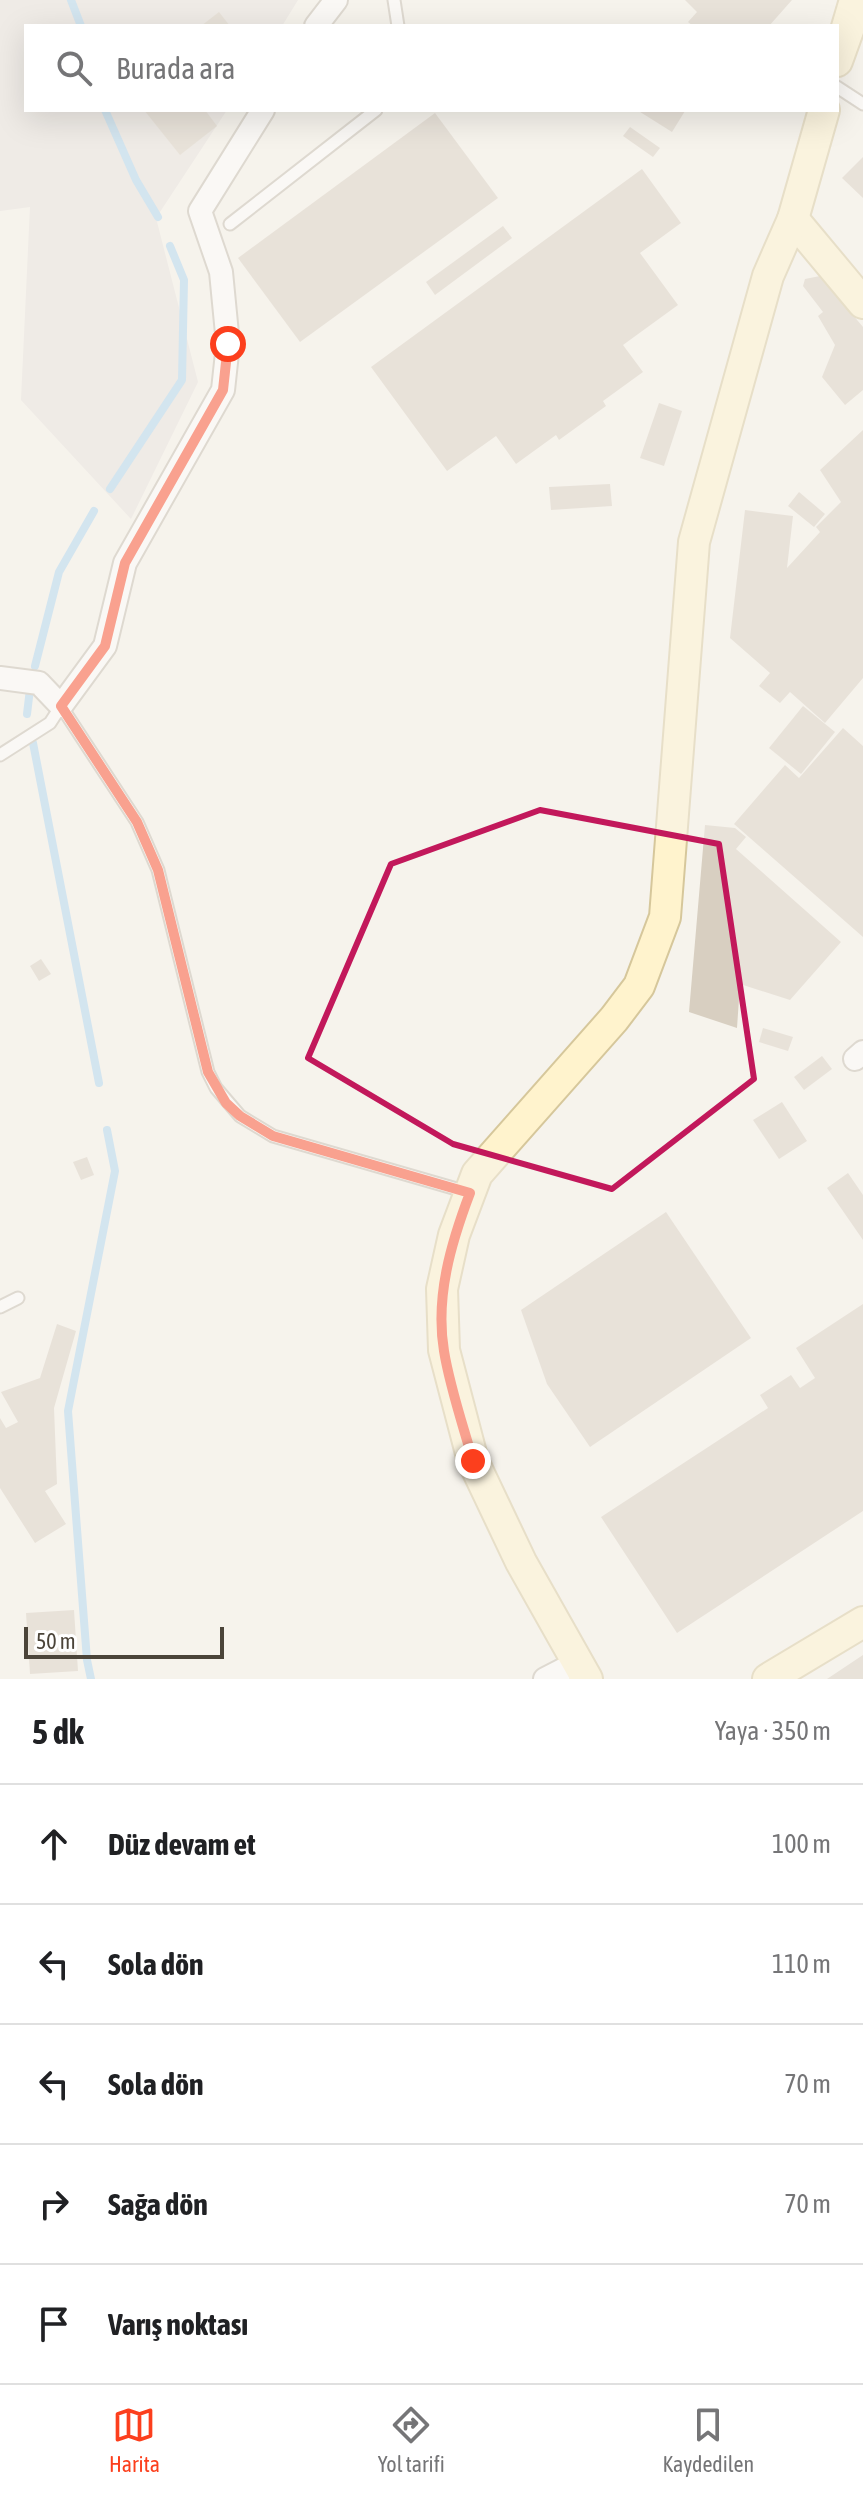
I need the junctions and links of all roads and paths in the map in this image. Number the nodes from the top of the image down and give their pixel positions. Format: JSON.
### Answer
{"nodes":[{"id":1,"x":336,"y":0,"type":"edge"},
{"id":2,"x":394,"y":0,"type":"edge"},
{"id":3,"x":855,"y":0,"type":"edge"},
{"id":4,"x":863,"y":2,"type":"edge"},
{"id":5,"x":318,"y":24,"type":"edge"},
{"id":6,"x":398,"y":24,"type":"edge"},
{"id":7,"x":839,"y":55,"type":"edge"},
{"id":8,"x":839,"y":56,"type":"edge"},
{"id":9,"x":839,"y":88,"type":"edge"},
{"id":10,"x":863,"y":104,"type":"edge"},
{"id":11,"x":262,"y":112,"type":"edge"},
{"id":12,"x":373,"y":112,"type":"edge"},
{"id":13,"x":823,"y":112,"type":"edge"},
{"id":14,"x":793,"y":219,"type":"junction"},
{"id":15,"x":230,"y":224,"type":"dead end"},
{"id":16,"x":863,"y":303,"type":"edge"},
{"id":17,"x":0,"y":678,"type":"edge"},
{"id":18,"x":61,"y":706,"type":"junction"},
{"id":19,"x":0,"y":755,"type":"edge"},
{"id":20,"x":470,"y":1193,"type":"junction"},
{"id":21,"x":18,"y":1298,"type":"dead end"},
{"id":22,"x":0,"y":1307,"type":"edge"},
{"id":23,"x":863,"y":1622,"type":"edge"},
{"id":24,"x":583,"y":1670,"type":"edge"},
{"id":25,"x":545,"y":1679,"type":"edge"},
{"id":26,"x":768,"y":1679,"type":"edge"}],
"edges":[{"from":1,"to":5,"type":"street"},
{"from":2,"to":6,"type":"lane"},
{"from":3,"to":7,"type":"street"},
{"from":4,"to":8,"type":"street"},
{"from":9,"to":10,"type":"lane"},
{"from":11,"to":18,"type":"street"},
{"from":12,"to":15,"type":"lane"},
{"from":13,"to":14,"type":"street"},
{"from":14,"to":16,"type":"street"},
{"from":14,"to":20,"type":"street"},
{"from":17,"to":18,"type":"street"},
{"from":18,"to":19,"type":"lane"},
{"from":18,"to":20,"type":"lane"},
{"from":20,"to":24,"type":"street"},
{"from":21,"to":22,"type":"lane"},
{"from":23,"to":26,"type":"street"},
{"from":24,"to":25,"type":"street"}]}
